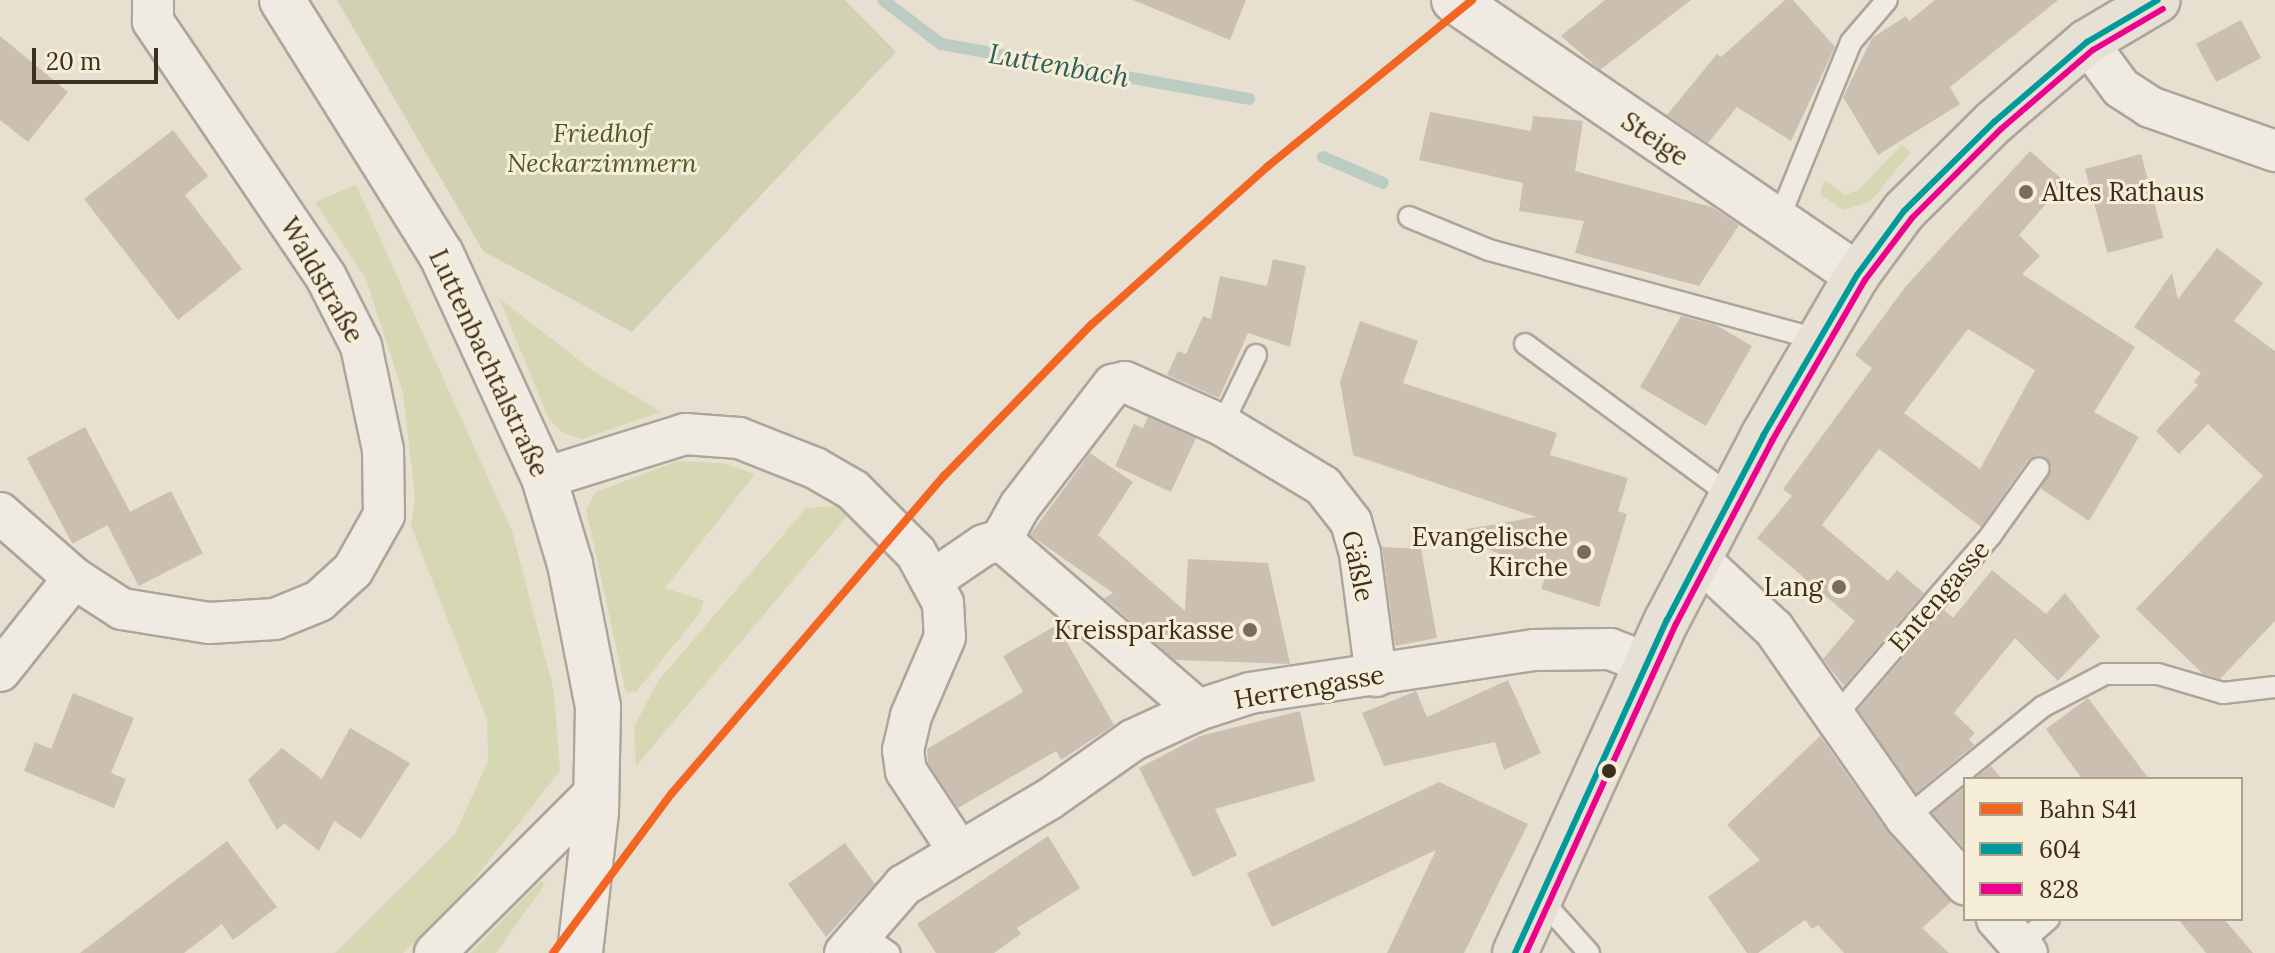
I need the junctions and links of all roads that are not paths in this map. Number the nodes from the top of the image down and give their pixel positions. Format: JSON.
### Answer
{"nodes":[{"id":1,"x":153,"y":0,"type":"edge"},
{"id":2,"x":282,"y":0,"type":"edge"},
{"id":3,"x":1454,"y":0,"type":"edge"},
{"id":4,"x":1887,"y":0,"type":"edge"},
{"id":5,"x":2158,"y":0,"type":"edge"},
{"id":6,"x":2087,"y":42,"type":"junction"},
{"id":7,"x":2275,"y":151,"type":"edge"},
{"id":8,"x":1409,"y":217,"type":"dead end"},
{"id":9,"x":1778,"y":221,"type":"junction"},
{"id":10,"x":1857,"y":275,"type":"junction"},
{"id":11,"x":1817,"y":339,"type":"junction"},
{"id":12,"x":1525,"y":344,"type":"dead end"},
{"id":13,"x":1256,"y":355,"type":"dead end"},
{"id":14,"x":1222,"y":425,"type":"junction"},
{"id":15,"x":2039,"y":468,"type":"dead end"},
{"id":16,"x":544,"y":478,"type":"junction"},
{"id":17,"x":1731,"y":496,"type":"junction"},
{"id":18,"x":0,"y":513,"type":"edge"},
{"id":19,"x":1001,"y":540,"type":"junction"},
{"id":20,"x":1700,"y":560,"type":"junction"},
{"id":21,"x":925,"y":566,"type":"junction"},
{"id":22,"x":74,"y":578,"type":"junction"},
{"id":23,"x":1647,"y":663,"type":"junction"},
{"id":24,"x":0,"y":671,"type":"edge"},
{"id":25,"x":1376,"y":676,"type":"junction"},
{"id":26,"x":2275,"y":687,"type":"edge"},
{"id":27,"x":1198,"y":710,"type":"junction"},
{"id":28,"x":1833,"y":719,"type":"junction"},
{"id":29,"x":596,"y":802,"type":"junction"},
{"id":30,"x":1906,"y":818,"type":"junction"},
{"id":31,"x":958,"y":850,"type":"junction"},
{"id":32,"x":1963,"y":882,"type":"edge"},
{"id":33,"x":1539,"y":897,"type":"junction"},
{"id":34,"x":2046,"y":921,"type":"edge"},
{"id":35,"x":2014,"y":939,"type":"edge"},
{"id":36,"x":865,"y":946,"type":"edge"},
{"id":37,"x":435,"y":953,"type":"edge"},
{"id":38,"x":580,"y":953,"type":"edge"},
{"id":39,"x":1515,"y":953,"type":"edge"},
{"id":40,"x":1589,"y":953,"type":"edge"}],
"edges":[{"from":1,"to":22,"type":"street","name":"Waldstraße"},
{"from":2,"to":16,"type":"street","name":"Luttenbachtalstraße"},
{"from":3,"to":9,"type":"street","name":"Steige"},
{"from":4,"to":9,"type":"lane"},
{"from":5,"to":6,"type":"main road"},
{"from":6,"to":7,"type":"street"},
{"from":6,"to":10,"type":"main road"},
{"from":8,"to":11,"type":"lane"},
{"from":9,"to":10,"type":"street","name":"Steige"},
{"from":10,"to":11,"type":"main road"},
{"from":11,"to":17,"type":"main road"},
{"from":12,"to":17,"type":"lane"},
{"from":13,"to":14,"type":"lane"},
{"from":14,"to":19,"type":"street","name":"Gäßle"},
{"from":14,"to":25,"type":"street","name":"Gäßle"},
{"from":15,"to":28,"type":"lane","name":"Entengasse"},
{"from":16,"to":21,"type":"street"},
{"from":16,"to":29,"type":"street","name":"Luttenbachtalstraße"},
{"from":17,"to":20,"type":"main road"},
{"from":18,"to":22,"type":"street","name":"Waldstraße"},
{"from":19,"to":21,"type":"street"},
{"from":19,"to":27,"type":"street"},
{"from":20,"to":23,"type":"main road"},
{"from":20,"to":28,"type":"street"},
{"from":21,"to":31,"type":"street"},
{"from":22,"to":24,"type":"street"},
{"from":23,"to":25,"type":"street","name":"Herrengasse"},
{"from":23,"to":33,"type":"main road"},
{"from":25,"to":27,"type":"street","name":"Herrengasse"},
{"from":26,"to":30,"type":"lane"},
{"from":27,"to":31,"type":"street","name":"Herrengasse"},
{"from":28,"to":30,"type":"street"},
{"from":29,"to":37,"type":"street"},
{"from":29,"to":38,"type":"street","name":"Luttenbachtalstraße"},
{"from":30,"to":32,"type":"street"},
{"from":31,"to":36,"type":"street","name":"Herrengasse"},
{"from":33,"to":39,"type":"main road"},
{"from":33,"to":40,"type":"lane"},
{"from":34,"to":35,"type":"lane"}]}
